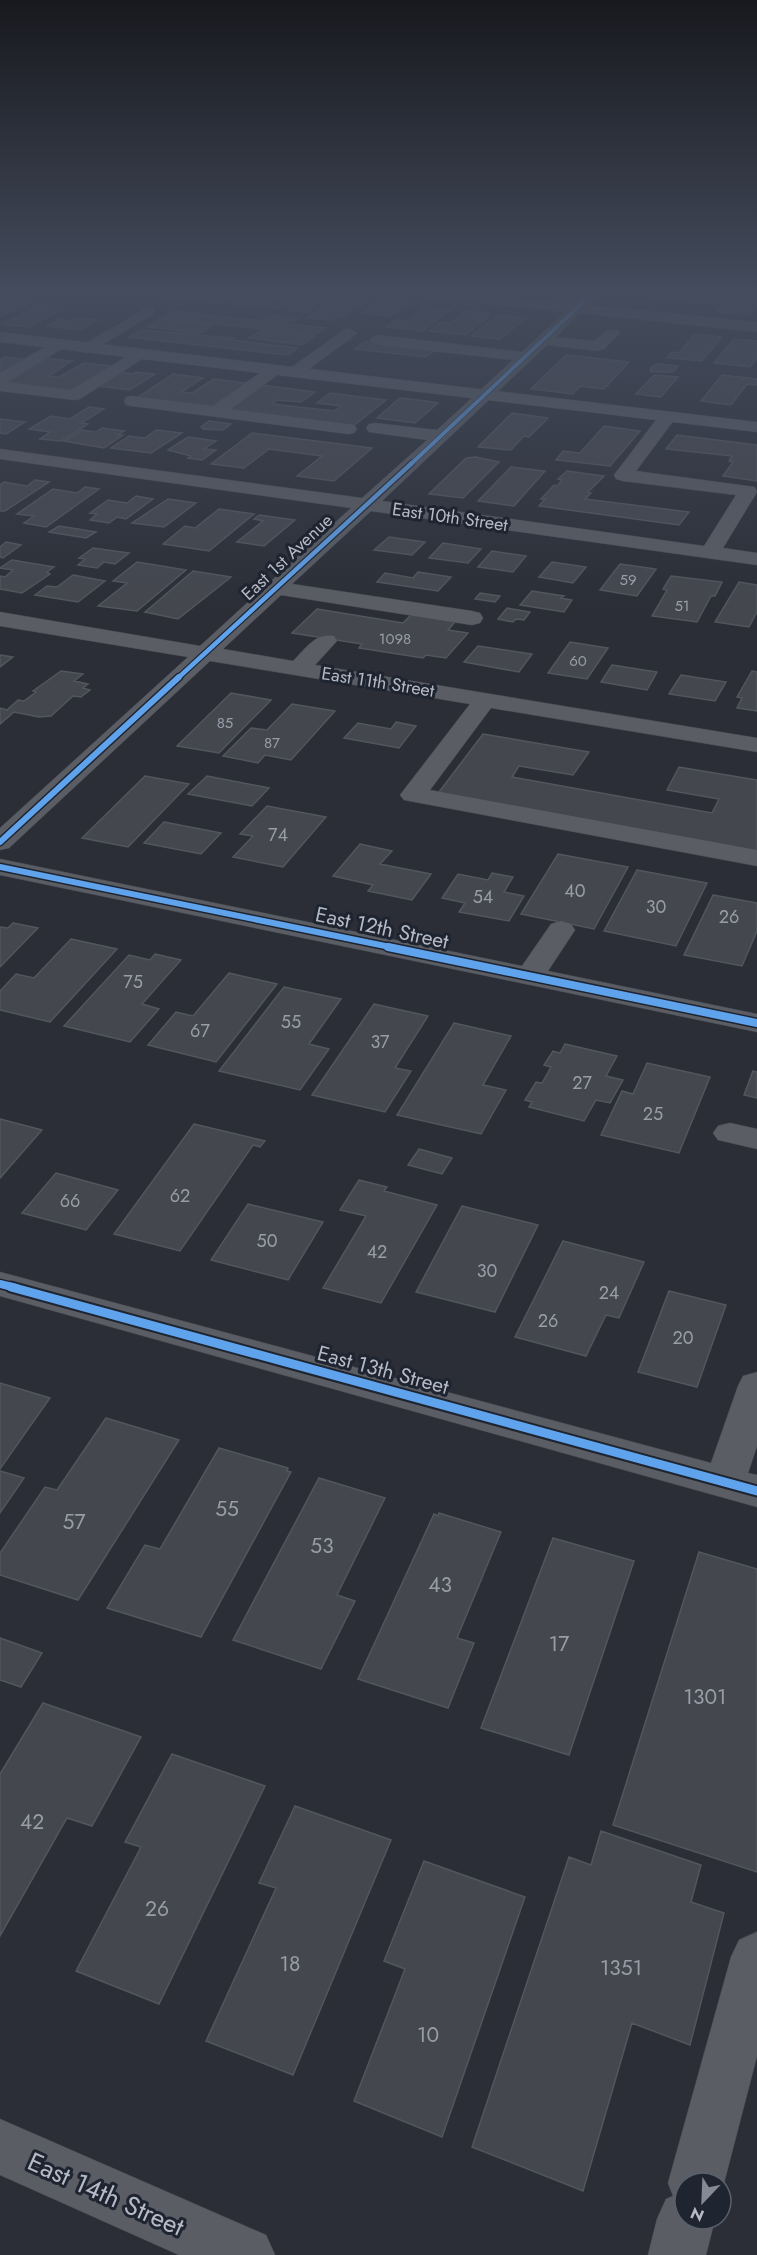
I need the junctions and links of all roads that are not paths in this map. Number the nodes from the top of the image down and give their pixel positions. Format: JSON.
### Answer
{"nodes":[{"id":1,"x":235,"y":398,"type":"edge"},
{"id":2,"x":483,"y":398,"type":"edge"},
{"id":3,"x":514,"y":398,"type":"edge"},
{"id":4,"x":132,"y":401,"type":"dead end"},
{"id":5,"x":216,"y":412,"type":"junction"},
{"id":6,"x":668,"y":416,"type":"junction"},
{"id":7,"x":757,"y":427,"type":"edge"},
{"id":8,"x":375,"y":428,"type":"dead end"},
{"id":9,"x":348,"y":429,"type":"dead end"},
{"id":10,"x":442,"y":436,"type":"junction"},
{"id":11,"x":0,"y":454,"type":"edge"},
{"id":12,"x":366,"y":505,"type":"junction"},
{"id":13,"x":710,"y":552,"type":"junction"},
{"id":14,"x":757,"y":559,"type":"edge"},
{"id":15,"x":276,"y":588,"type":"junction"},
{"id":16,"x":472,"y":618,"type":"dead end"},
{"id":17,"x":0,"y":619,"type":"edge"},
{"id":18,"x":326,"y":641,"type":"dead end"},
{"id":19,"x":206,"y":654,"type":"junction"},
{"id":20,"x":409,"y":665,"type":"dead end"},
{"id":21,"x":298,"y":669,"type":"junction"},
{"id":22,"x":391,"y":684,"type":"junction"},
{"id":23,"x":485,"y":700,"type":"junction"},
{"id":24,"x":757,"y":745,"type":"edge"},
{"id":25,"x":0,"y":842,"type":"edge"},
{"id":26,"x":757,"y":858,"type":"edge"},
{"id":27,"x":0,"y":867,"type":"edge"},
{"id":28,"x":561,"y":930,"type":"dead end"},
{"id":29,"x":530,"y":976,"type":"junction"},
{"id":30,"x":757,"y":1023,"type":"edge"},
{"id":31,"x":0,"y":1284,"type":"edge"},
{"id":32,"x":757,"y":1386,"type":"edge"},
{"id":33,"x":741,"y":1486,"type":"edge"},
{"id":34,"x":757,"y":1957,"type":"edge"},
{"id":35,"x":0,"y":2147,"type":"edge"},
{"id":36,"x":699,"y":2171,"type":"edge"},
{"id":37,"x":683,"y":2231,"type":"edge"},
{"id":38,"x":246,"y":2255,"type":"edge"},
{"id":39,"x":677,"y":2255,"type":"edge"}],
"edges":[{"from":1,"to":5,"type":"street"},
{"from":2,"to":10,"type":"street","name":"East 1st Avenue"},
{"from":3,"to":6,"type":"main road"},
{"from":4,"to":5,"type":"street"},
{"from":5,"to":9,"type":"street"},
{"from":6,"to":7,"type":"main road"},
{"from":6,"to":13,"type":"street"},
{"from":8,"to":10,"type":"street"},
{"from":10,"to":12,"type":"street","name":"East 1st Avenue"},
{"from":11,"to":12,"type":"street","name":"East 10th Street"},
{"from":12,"to":13,"type":"street","name":"East 10th Street"},
{"from":12,"to":15,"type":"street","name":"East 1st Avenue"},
{"from":13,"to":14,"type":"street","name":"East 10th Street"},
{"from":15,"to":16,"type":"street"},
{"from":15,"to":19,"type":"street","name":"East 1st Avenue"},
{"from":17,"to":19,"type":"street","name":"East 11th Street"},
{"from":18,"to":21,"type":"street"},
{"from":19,"to":21,"type":"street","name":"East 11th Street"},
{"from":19,"to":25,"type":"street","name":"East 1st Avenue"},
{"from":20,"to":22,"type":"street"},
{"from":21,"to":22,"type":"street","name":"East 11th Street"},
{"from":22,"to":23,"type":"street","name":"East 11th Street"},
{"from":23,"to":24,"type":"street","name":"East 11th Street"},
{"from":23,"to":26,"type":"street"},
{"from":27,"to":29,"type":"street","name":"East 12th Street"},
{"from":28,"to":29,"type":"street"},
{"from":29,"to":30,"type":"street","name":"East 12th Street"},
{"from":31,"to":33,"type":"street","name":"East 13th Street"},
{"from":32,"to":33,"type":"street"},
{"from":34,"to":36,"type":"street"},
{"from":35,"to":38,"type":"street","name":"East 14th Street"},
{"from":37,"to":39,"type":"street"}]}
